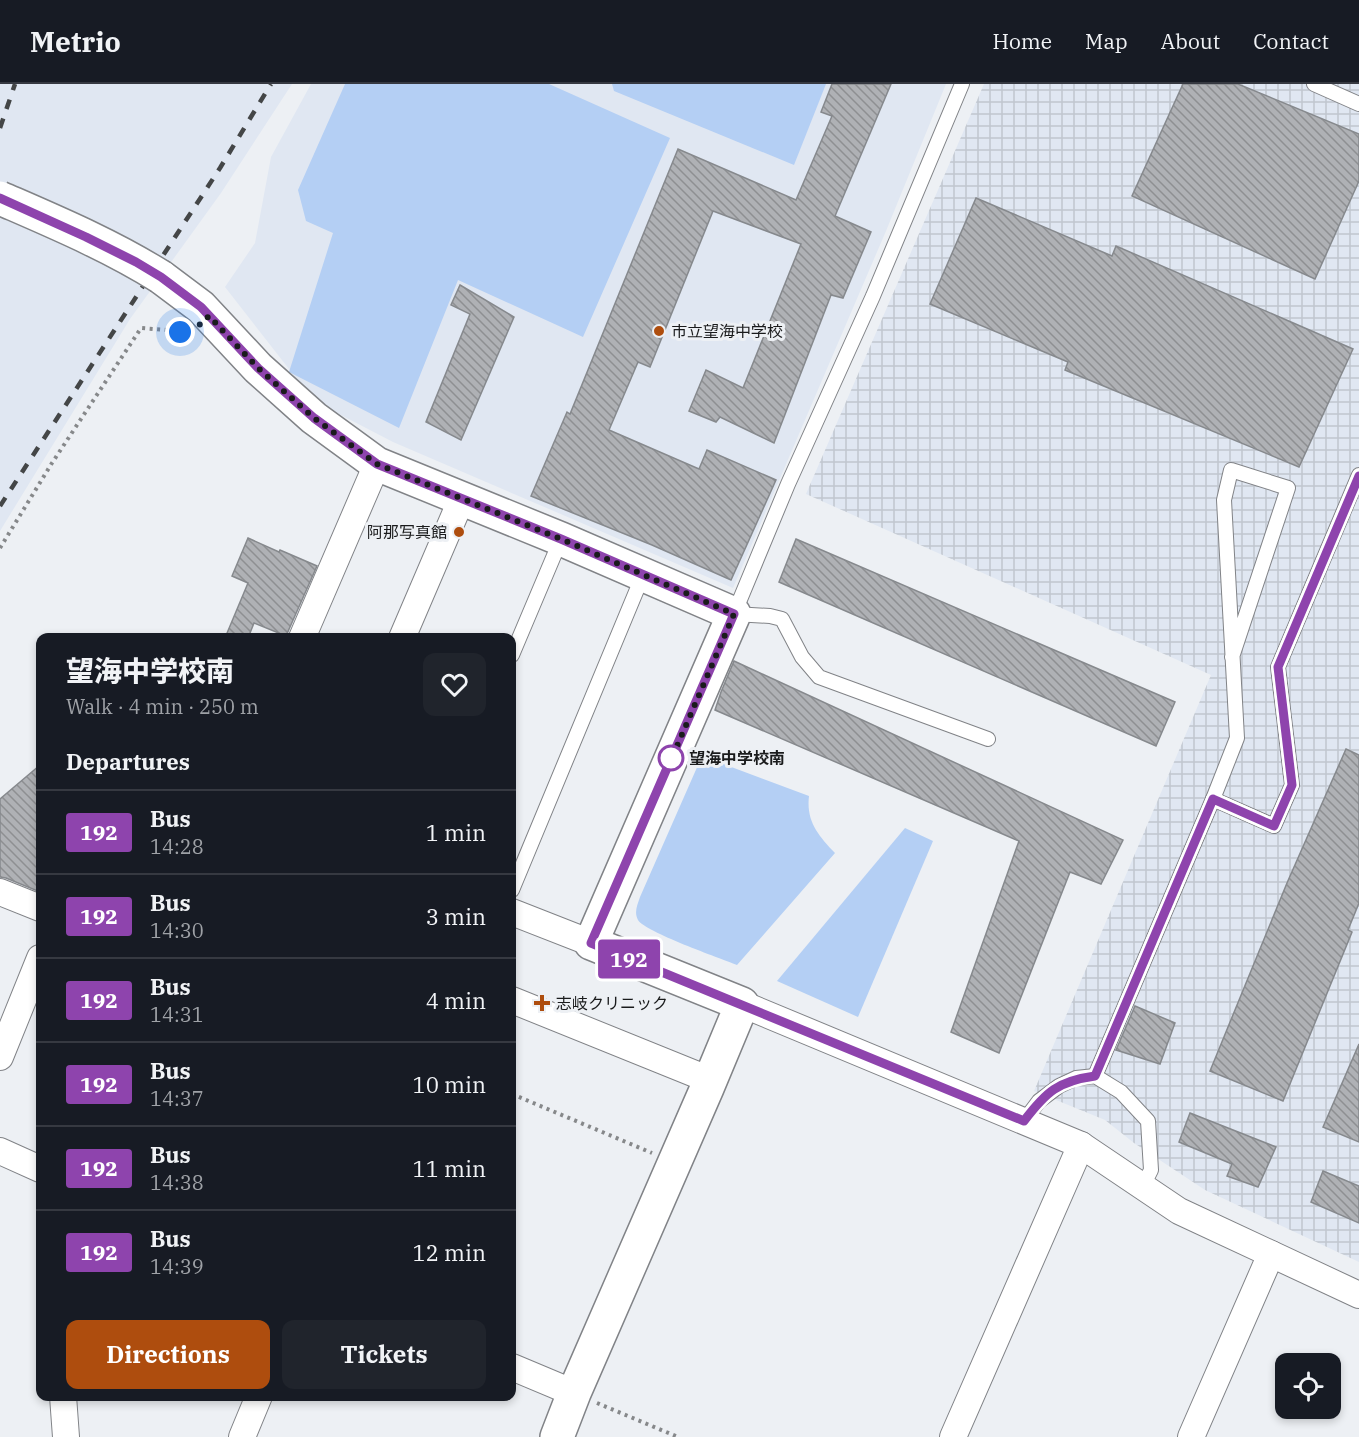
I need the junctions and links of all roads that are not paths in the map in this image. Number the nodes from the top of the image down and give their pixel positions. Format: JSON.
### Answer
{"nodes":[{"id":1,"x":962,"y":84,"type":"edge"},
{"id":2,"x":1314,"y":84,"type":"edge"},
{"id":3,"x":1359,"y":104,"type":"edge"},
{"id":4,"x":0,"y":198,"type":"edge"},
{"id":5,"x":377,"y":464,"type":"junction"},
{"id":6,"x":1359,"y":476,"type":"edge"},
{"id":7,"x":462,"y":498,"type":"junction"},
{"id":8,"x":561,"y":539,"type":"junction"},
{"id":9,"x":643,"y":574,"type":"junction"},
{"id":10,"x":734,"y":614,"type":"junction"},
{"id":11,"x":304,"y":633,"type":"edge"},
{"id":12,"x":404,"y":633,"type":"edge"},
{"id":13,"x":516,"y":646,"type":"edge"},
{"id":14,"x":1232,"y":657,"type":"junction"},
{"id":15,"x":988,"y":739,"type":"dead end"},
{"id":16,"x":1213,"y":799,"type":"junction"},
{"id":17,"x":516,"y":880,"type":"edge"},
{"id":18,"x":0,"y":892,"type":"edge"},
{"id":19,"x":36,"y":906,"type":"edge"},
{"id":20,"x":516,"y":914,"type":"edge"},
{"id":21,"x":591,"y":943,"type":"junction"},
{"id":22,"x":36,"y":968,"type":"edge"},
{"id":23,"x":516,"y":1002,"type":"edge"},
{"id":24,"x":741,"y":1004,"type":"junction"},
{"id":25,"x":0,"y":1057,"type":"edge"},
{"id":26,"x":1095,"y":1076,"type":"junction"},
{"id":27,"x":710,"y":1080,"type":"junction"},
{"id":28,"x":1024,"y":1121,"type":"junction"},
{"id":29,"x":1081,"y":1144,"type":"junction"},
{"id":30,"x":0,"y":1151,"type":"edge"},
{"id":31,"x":36,"y":1167,"type":"edge"},
{"id":32,"x":1143,"y":1186,"type":"junction"},
{"id":33,"x":1271,"y":1254,"type":"junction"},
{"id":34,"x":1359,"y":1295,"type":"edge"},
{"id":35,"x":516,"y":1368,"type":"edge"},
{"id":36,"x":574,"y":1393,"type":"junction"},
{"id":37,"x":63,"y":1401,"type":"edge"},
{"id":38,"x":258,"y":1401,"type":"edge"},
{"id":39,"x":66,"y":1437,"type":"edge"},
{"id":40,"x":242,"y":1437,"type":"edge"},
{"id":41,"x":557,"y":1437,"type":"edge"},
{"id":42,"x":954,"y":1437,"type":"edge"},
{"id":43,"x":1191,"y":1437,"type":"edge"}],
"edges":[{"from":1,"to":10,"type":"lane"},
{"from":2,"to":3,"type":"lane"},
{"from":4,"to":5,"type":"street","bridge":true},
{"from":5,"to":7,"type":"street"},
{"from":5,"to":11,"type":"street"},
{"from":6,"to":16,"type":"lane"},
{"from":7,"to":8,"type":"street"},
{"from":7,"to":12,"type":"street"},
{"from":8,"to":9,"type":"street"},
{"from":8,"to":13,"type":"lane"},
{"from":9,"to":10,"type":"street"},
{"from":9,"to":17,"type":"lane"},
{"from":10,"to":15,"type":"lane"},
{"from":10,"to":21,"type":"street"},
{"from":14,"to":14,"type":"lane"},
{"from":14,"to":16,"type":"lane"},
{"from":16,"to":26,"type":"lane"},
{"from":18,"to":19,"type":"street"},
{"from":20,"to":21,"type":"street"},
{"from":21,"to":24,"type":"street"},
{"from":22,"to":25,"type":"street"},
{"from":23,"to":27,"type":"street"},
{"from":24,"to":27,"type":"street"},
{"from":24,"to":28,"type":"street"},
{"from":26,"to":28,"type":"lane"},
{"from":26,"to":32,"type":"lane"},
{"from":27,"to":36,"type":"street"},
{"from":28,"to":29,"type":"street"},
{"from":29,"to":32,"type":"street"},
{"from":29,"to":42,"type":"street"},
{"from":30,"to":31,"type":"street"},
{"from":32,"to":33,"type":"street"},
{"from":33,"to":34,"type":"street"},
{"from":33,"to":43,"type":"street"},
{"from":35,"to":36,"type":"street"},
{"from":36,"to":41,"type":"street"},
{"from":37,"to":39,"type":"street"},
{"from":38,"to":40,"type":"street"}]}
